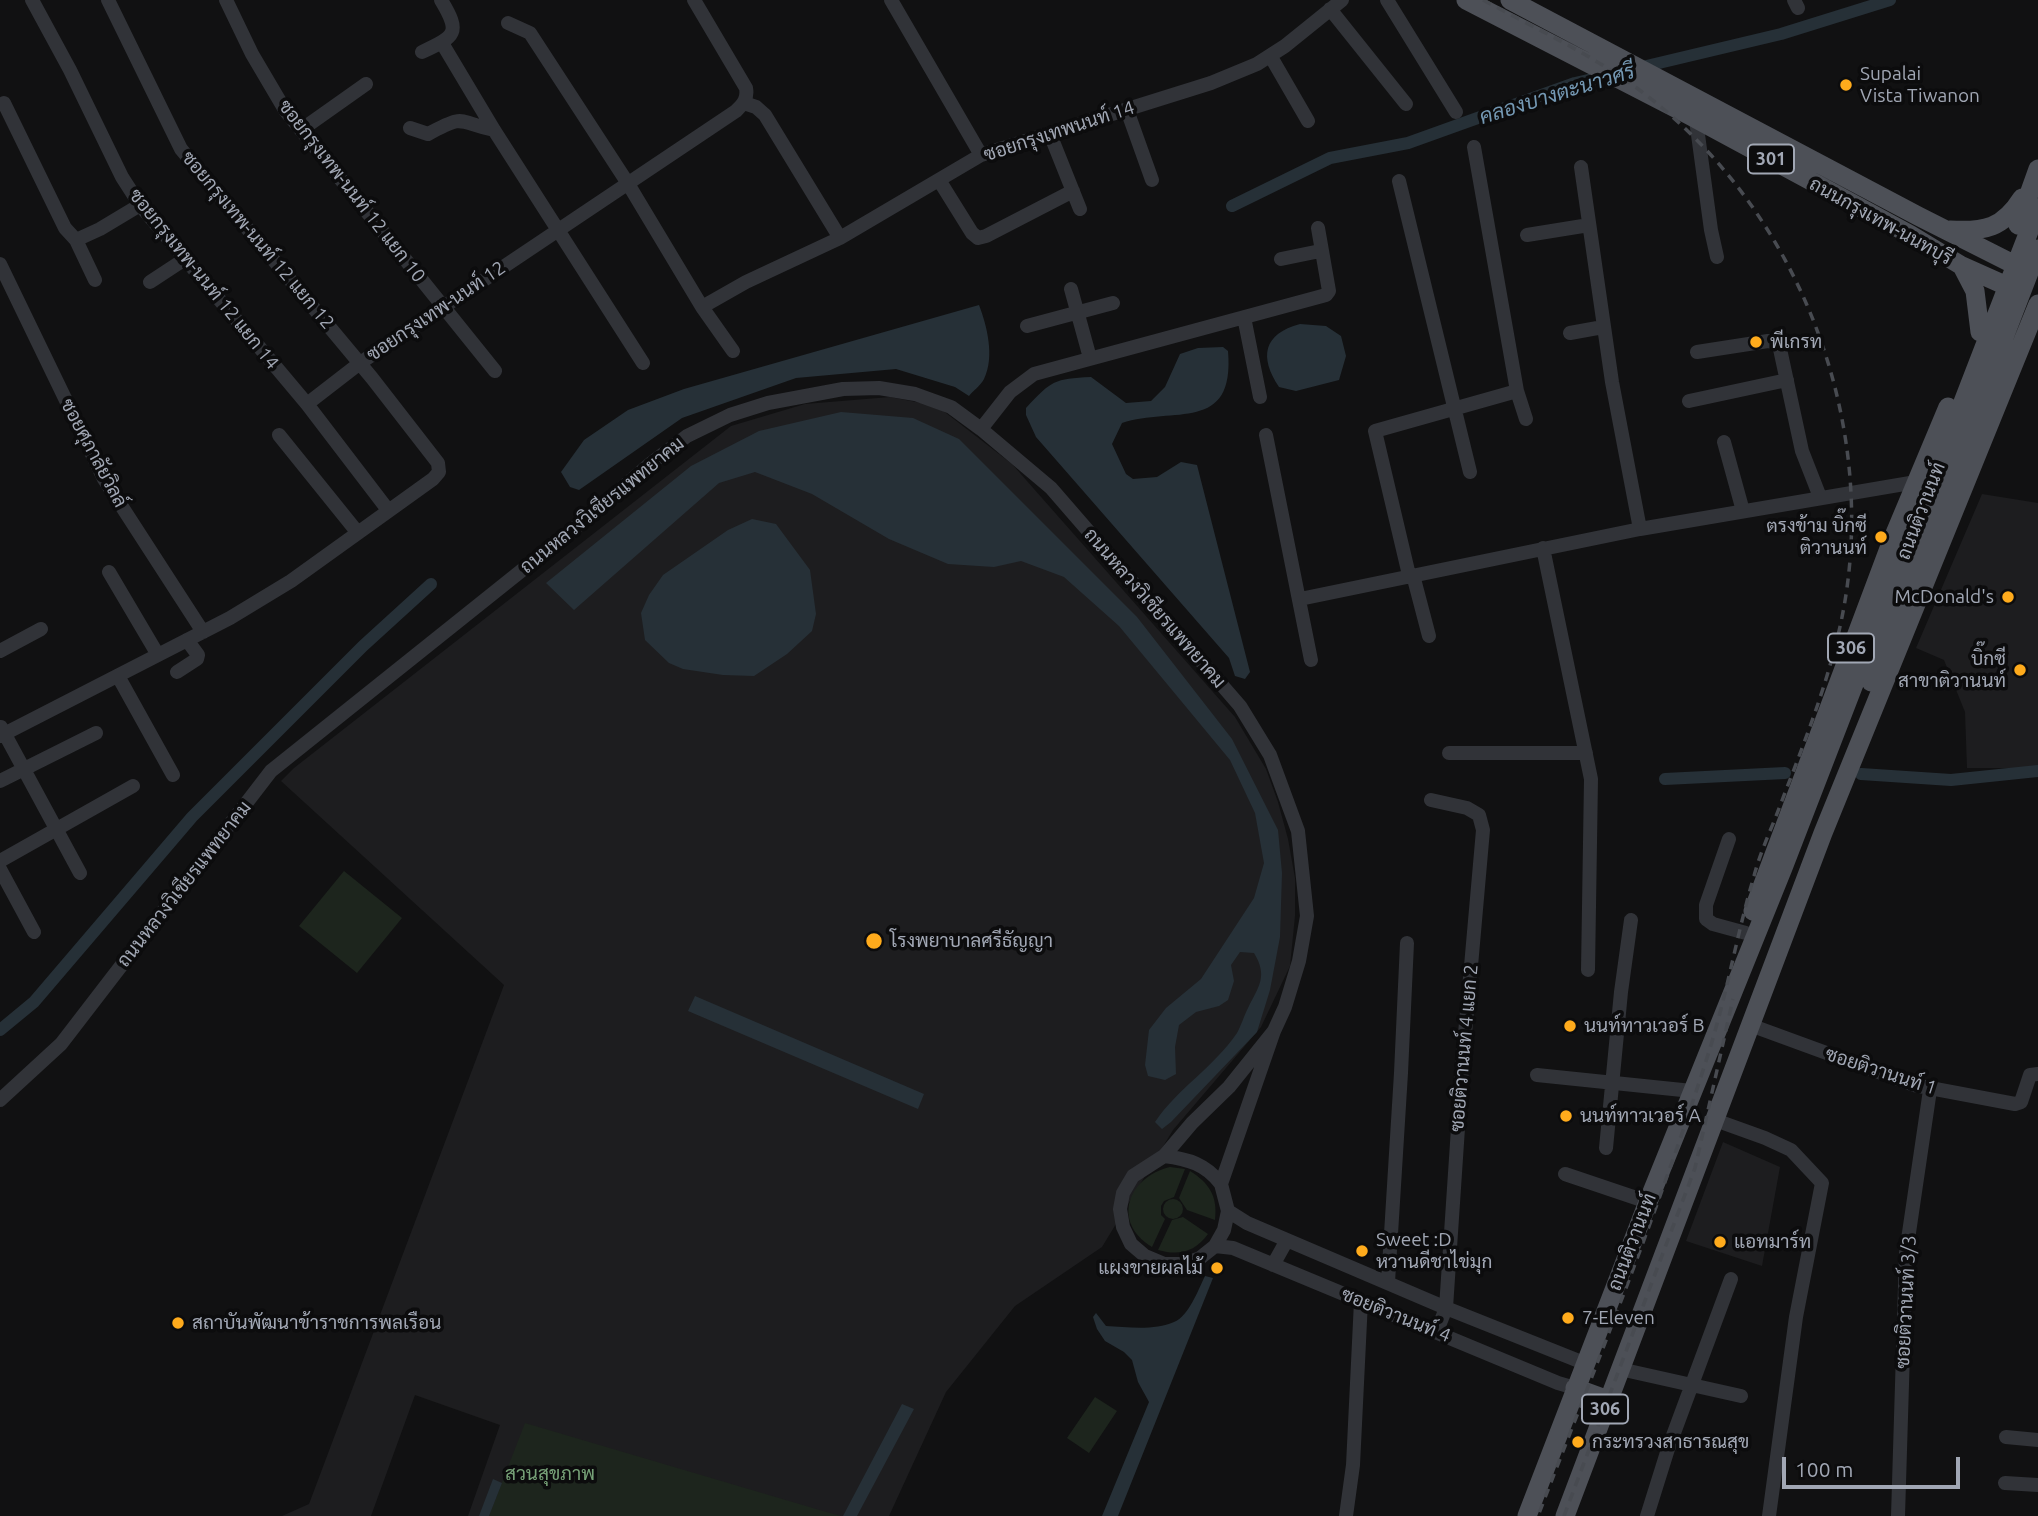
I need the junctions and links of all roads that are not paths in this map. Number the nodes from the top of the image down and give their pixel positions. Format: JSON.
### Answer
{"nodes":[{"id":1,"x":32,"y":0,"type":"edge"},
{"id":2,"x":108,"y":0,"type":"edge"},
{"id":3,"x":226,"y":0,"type":"edge"},
{"id":4,"x":441,"y":0,"type":"edge"},
{"id":5,"x":694,"y":0,"type":"edge"},
{"id":6,"x":1342,"y":0,"type":"edge"},
{"id":7,"x":1388,"y":0,"type":"edge"},
{"id":8,"x":1466,"y":0,"type":"edge"},
{"id":9,"x":1510,"y":0,"type":"edge"},
{"id":10,"x":894,"y":1,"type":"edge"},
{"id":11,"x":1330,"y":9,"type":"junction"},
{"id":12,"x":508,"y":23,"type":"dead end"},
{"id":13,"x":442,"y":43,"type":"junction"},
{"id":14,"x":422,"y":52,"type":"dead end"},
{"id":15,"x":1271,"y":57,"type":"junction"},
{"id":16,"x":366,"y":84,"type":"dead end"},
{"id":17,"x":4,"y":103,"type":"dead end"},
{"id":18,"x":744,"y":103,"type":"junction"},
{"id":19,"x":1406,"y":104,"type":"dead end"},
{"id":20,"x":1128,"y":110,"type":"junction"},
{"id":21,"x":1456,"y":112,"type":"dead end"},
{"id":22,"x":1696,"y":112,"type":"junction"},
{"id":23,"x":1308,"y":121,"type":"dead end"},
{"id":24,"x":410,"y":128,"type":"dead end"},
{"id":25,"x":301,"y":130,"type":"junction"},
{"id":26,"x":494,"y":130,"type":"junction"},
{"id":27,"x":1050,"y":134,"type":"junction"},
{"id":28,"x":1474,"y":147,"type":"dead end"},
{"id":29,"x":981,"y":155,"type":"junction"},
{"id":30,"x":1581,"y":167,"type":"dead end"},
{"id":31,"x":2037,"y":173,"type":"edge"},
{"id":32,"x":939,"y":180,"type":"junction"},
{"id":33,"x":1152,"y":180,"type":"dead end"},
{"id":34,"x":1399,"y":181,"type":"dead end"},
{"id":35,"x":627,"y":182,"type":"junction"},
{"id":36,"x":1073,"y":191,"type":"junction"},
{"id":37,"x":139,"y":205,"type":"junction"},
{"id":38,"x":2032,"y":205,"type":"edge"},
{"id":39,"x":1080,"y":209,"type":"dead end"},
{"id":40,"x":1589,"y":225,"type":"junction"},
{"id":41,"x":558,"y":228,"type":"junction"},
{"id":42,"x":1318,"y":229,"type":"dead end"},
{"id":43,"x":1945,"y":230,"type":"junction"},
{"id":44,"x":1527,"y":235,"type":"dead end"},
{"id":45,"x":2038,"y":236,"type":"edge"},
{"id":46,"x":840,"y":238,"type":"junction"},
{"id":47,"x":76,"y":240,"type":"junction"},
{"id":48,"x":2038,"y":249,"type":"edge"},
{"id":49,"x":1320,"y":251,"type":"junction"},
{"id":50,"x":1717,"y":257,"type":"dead end"},
{"id":51,"x":185,"y":259,"type":"junction"},
{"id":52,"x":1281,"y":259,"type":"dead end"},
{"id":53,"x":2006,"y":261,"type":"junction"},
{"id":54,"x":0,"y":264,"type":"edge"},
{"id":55,"x":1962,"y":266,"type":"junction"},
{"id":56,"x":2038,"y":277,"type":"edge"},
{"id":57,"x":95,"y":280,"type":"dead end"},
{"id":58,"x":150,"y":282,"type":"dead end"},
{"id":59,"x":1998,"y":283,"type":"junction"},
{"id":60,"x":1071,"y":289,"type":"dead end"},
{"id":61,"x":2038,"y":302,"type":"edge"},
{"id":62,"x":1113,"y":303,"type":"dead end"},
{"id":63,"x":443,"y":306,"type":"junction"},
{"id":64,"x":702,"y":307,"type":"junction"},
{"id":65,"x":1078,"y":313,"type":"junction"},
{"id":66,"x":1244,"y":317,"type":"junction"},
{"id":67,"x":1027,"y":326,"type":"dead end"},
{"id":68,"x":1603,"y":327,"type":"junction"},
{"id":69,"x":1980,"y":332,"type":"junction"},
{"id":70,"x":1570,"y":333,"type":"dead end"},
{"id":71,"x":733,"y":351,"type":"dead end"},
{"id":72,"x":2019,"y":351,"type":"junction"},
{"id":73,"x":1696,"y":352,"type":"dead end"},
{"id":74,"x":1090,"y":358,"type":"junction"},
{"id":75,"x":360,"y":363,"type":"junction"},
{"id":76,"x":643,"y":363,"type":"dead end"},
{"id":77,"x":495,"y":371,"type":"dead end"},
{"id":78,"x":1787,"y":380,"type":"junction"},
{"id":79,"x":1517,"y":391,"type":"junction"},
{"id":80,"x":1260,"y":397,"type":"dead end"},
{"id":81,"x":1689,"y":401,"type":"dead end"},
{"id":82,"x":307,"y":404,"type":"junction"},
{"id":83,"x":1453,"y":409,"type":"junction"},
{"id":84,"x":1526,"y":419,"type":"dead end"},
{"id":85,"x":981,"y":429,"type":"junction"},
{"id":86,"x":279,"y":435,"type":"dead end"},
{"id":87,"x":1266,"y":435,"type":"dead end"},
{"id":88,"x":1724,"y":442,"type":"dead end"},
{"id":89,"x":1470,"y":471,"type":"dead end"},
{"id":90,"x":1916,"y":482,"type":"junction"},
{"id":91,"x":1820,"y":497,"type":"junction"},
{"id":92,"x":388,"y":510,"type":"junction"},
{"id":93,"x":1743,"y":511,"type":"junction"},
{"id":94,"x":1640,"y":529,"type":"junction"},
{"id":95,"x":358,"y":533,"type":"junction"},
{"id":96,"x":1543,"y":548,"type":"junction"},
{"id":97,"x":109,"y":572,"type":"dead end"},
{"id":98,"x":1411,"y":575,"type":"junction"},
{"id":99,"x":1300,"y":599,"type":"junction"},
{"id":100,"x":41,"y":628,"type":"dead end"},
{"id":101,"x":203,"y":632,"type":"junction"},
{"id":102,"x":1429,"y":636,"type":"dead end"},
{"id":103,"x":1881,"y":638,"type":"junction"},
{"id":104,"x":187,"y":640,"type":"junction"},
{"id":105,"x":0,"y":651,"type":"edge"},
{"id":106,"x":159,"y":655,"type":"junction"},
{"id":107,"x":1311,"y":660,"type":"dead end"},
{"id":108,"x":177,"y":672,"type":"dead end"},
{"id":109,"x":118,"y":676,"type":"junction"},
{"id":110,"x":1,"y":732,"type":"edge"},
{"id":111,"x":96,"y":733,"type":"dead end"},
{"id":112,"x":1449,"y":752,"type":"dead end"},
{"id":113,"x":1586,"y":753,"type":"junction"},
{"id":114,"x":24,"y":769,"type":"junction"},
{"id":115,"x":173,"y":775,"type":"dead end"},
{"id":116,"x":0,"y":781,"type":"edge"},
{"id":117,"x":133,"y":786,"type":"dead end"},
{"id":118,"x":1431,"y":800,"type":"dead end"},
{"id":119,"x":56,"y":828,"type":"junction"},
{"id":120,"x":1729,"y":839,"type":"dead end"},
{"id":121,"x":0,"y":861,"type":"edge"},
{"id":122,"x":0,"y":869,"type":"edge"},
{"id":123,"x":80,"y":873,"type":"dead end"},
{"id":124,"x":1630,"y":920,"type":"dead end"},
{"id":125,"x":34,"y":932,"type":"dead end"},
{"id":126,"x":1746,"y":933,"type":"junction"},
{"id":127,"x":1407,"y":943,"type":"dead end"},
{"id":128,"x":1588,"y":970,"type":"dead end"},
{"id":129,"x":1740,"y":970,"type":"junction"},
{"id":130,"x":1753,"y":1016,"type":"junction"},
{"id":131,"x":1274,"y":1031,"type":"junction"},
{"id":132,"x":2038,"y":1074,"type":"edge"},
{"id":133,"x":1537,"y":1075,"type":"dead end"},
{"id":134,"x":1612,"y":1082,"type":"junction"},
{"id":135,"x":1930,"y":1090,"type":"junction"},
{"id":136,"x":1692,"y":1091,"type":"junction"},
{"id":137,"x":0,"y":1100,"type":"edge"},
{"id":138,"x":1715,"y":1120,"type":"junction"},
{"id":139,"x":1606,"y":1148,"type":"dead end"},
{"id":140,"x":1164,"y":1156,"type":"junction"},
{"id":141,"x":1564,"y":1174,"type":"dead end"},
{"id":142,"x":1221,"y":1184,"type":"junction"},
{"id":143,"x":1648,"y":1202,"type":"junction"},
{"id":144,"x":1228,"y":1211,"type":"junction"},
{"id":145,"x":1287,"y":1240,"type":"junction"},
{"id":146,"x":1215,"y":1246,"type":"junction"},
{"id":147,"x":1273,"y":1265,"type":"junction"},
{"id":148,"x":1731,"y":1279,"type":"dead end"},
{"id":149,"x":1388,"y":1282,"type":"junction"},
{"id":150,"x":1361,"y":1301,"type":"junction"},
{"id":151,"x":1446,"y":1308,"type":"junction"},
{"id":152,"x":1437,"y":1331,"type":"junction"},
{"id":153,"x":1584,"y":1363,"type":"junction"},
{"id":154,"x":1620,"y":1369,"type":"junction"},
{"id":155,"x":1693,"y":1384,"type":"junction"},
{"id":156,"x":1575,"y":1388,"type":"junction"},
{"id":157,"x":1741,"y":1396,"type":"dead end"},
{"id":158,"x":1608,"y":1400,"type":"junction"},
{"id":159,"x":2006,"y":1437,"type":"dead end"},
{"id":160,"x":2038,"y":1440,"type":"edge"},
{"id":161,"x":2005,"y":1483,"type":"dead end"},
{"id":162,"x":2038,"y":1485,"type":"edge"},
{"id":163,"x":1346,"y":1516,"type":"edge"},
{"id":164,"x":1527,"y":1516,"type":"edge"},
{"id":165,"x":1565,"y":1516,"type":"edge"},
{"id":166,"x":1647,"y":1516,"type":"edge"},
{"id":167,"x":1769,"y":1516,"type":"edge"},
{"id":168,"x":1898,"y":1516,"type":"edge"}],
"edges":[{"from":1,"to":37,"type":"street","name":"ซอยกรุงเทพ-นนท์ 12 แยก 14"},
{"from":2,"to":75,"type":"street","name":"ซอยกรุงเทพ-นนท์ 12 แยก 12"},
{"from":3,"to":25,"type":"street","name":"ซอยกรุงเทพ-นนท์ 12 แยก 10"},
{"from":4,"to":13,"type":"street"},
{"from":5,"to":18,"type":"street"},
{"from":6,"to":11,"type":"street","name":"ซอยกรุงเทพนนท์ 14"},
{"from":7,"to":21,"type":"street"},
{"from":8,"to":22,"type":"main road","name":"ถนนกรุงเทพ-นนทบุรี","number":"301"},
{"from":9,"to":22,"type":"main road","name":"ถนนกรุงเทพ-นนทบุรี","number":"301"},
{"from":10,"to":29,"type":"street"},
{"from":11,"to":15,"type":"street","name":"ซอยกรุงเทพนนท์ 14"},
{"from":11,"to":19,"type":"street"},
{"from":12,"to":35,"type":"street"},
{"from":13,"to":14,"type":"street"},
{"from":13,"to":26,"type":"street"},
{"from":15,"to":20,"type":"street","name":"ซอยกรุงเทพนนท์ 14"},
{"from":15,"to":23,"type":"street"},
{"from":16,"to":25,"type":"street"},
{"from":17,"to":47,"type":"street"},
{"from":18,"to":35,"type":"street","name":"ซอยกรุงเทพ-นนท์ 12"},
{"from":18,"to":46,"type":"street"},
{"from":20,"to":27,"type":"street","name":"ซอยกรุงเทพนนท์ 14"},
{"from":20,"to":33,"type":"street"},
{"from":22,"to":43,"type":"main road","name":"ถนนกรุงเทพ-นนทบุรี","number":"301"},
{"from":22,"to":50,"type":"street"},
{"from":22,"to":55,"type":"main road","name":"ถนนกรุงเทพ-นนทบุรี","number":"301"},
{"from":24,"to":26,"type":"street"},
{"from":25,"to":63,"type":"street","name":"ซอยกรุงเทพ-นนท์ 12 แยก 10"},
{"from":26,"to":41,"type":"street"},
{"from":27,"to":29,"type":"street","name":"ซอยกรุงเทพนนท์ 14"},
{"from":27,"to":36,"type":"street"},
{"from":28,"to":79,"type":"street"},
{"from":29,"to":32,"type":"street","name":"ซอยกรุงเทพนนท์ 14"},
{"from":30,"to":40,"type":"street"},
{"from":31,"to":38,"type":"main road"},
{"from":31,"to":43,"type":"main road"},
{"from":32,"to":36,"type":"street"},
{"from":32,"to":46,"type":"street","name":"ซอยกรุงเทพนนท์ 14"},
{"from":34,"to":83,"type":"street"},
{"from":35,"to":41,"type":"street","name":"ซอยกรุงเทพ-นนท์ 12"},
{"from":35,"to":64,"type":"street"},
{"from":36,"to":39,"type":"street"},
{"from":37,"to":47,"type":"street"},
{"from":37,"to":51,"type":"street","name":"ซอยกรุงเทพ-นนท์ 12 แยก 14"},
{"from":38,"to":45,"type":"main road"},
{"from":38,"to":53,"type":"main road","name":"ถนนติวานนท์"},
{"from":38,"to":103,"type":"main road","name":"ถนนติวานนท์"},
{"from":40,"to":44,"type":"street"},
{"from":40,"to":68,"type":"street"},
{"from":41,"to":63,"type":"street","name":"ซอยกรุงเทพ-นนท์ 12"},
{"from":41,"to":76,"type":"street"},
{"from":42,"to":49,"type":"street"},
{"from":43,"to":53,"type":"main road","name":"ถนนกรุงเทพ-นนทบุรี","number":"301"},
{"from":46,"to":64,"type":"street","name":"ซอยกรุงเทพนนท์ 14"},
{"from":47,"to":57,"type":"street"},
{"from":48,"to":103,"type":"main road","name":"ถนนติวานนท์"},
{"from":49,"to":52,"type":"street"},
{"from":49,"to":66,"type":"street"},
{"from":51,"to":58,"type":"street"},
{"from":51,"to":82,"type":"street","name":"ซอยกรุงเทพ-นนท์ 12 แยก 14"},
{"from":53,"to":56,"type":"main road","name":"ถนนกรุงเทพ-นนทบุรี","number":"301"},
{"from":53,"to":59,"type":"main road","name":"ถนนติวานนท์","number":"306"},
{"from":54,"to":101,"type":"street","name":"ซอยศุภาลัยวิลล์"},
{"from":55,"to":59,"type":"main road","name":"ถนนกรุงเทพ-นนทบุรี","number":"301"},
{"from":55,"to":69,"type":"main road"},
{"from":59,"to":61,"type":"main road","name":"ถนนกรุงเทพ-นนทบุรี","number":"301"},
{"from":59,"to":69,"type":"main road","name":"ถนนติวานนท์","number":"306"},
{"from":60,"to":65,"type":"street"},
{"from":61,"to":72,"type":"main road","name":"ถนนติวานนท์","number":"306"},
{"from":62,"to":65,"type":"street"},
{"from":63,"to":75,"type":"street","name":"ซอยกรุงเทพ-นนท์ 12"},
{"from":63,"to":77,"type":"street","name":"ซอยกรุงเทพ-นนท์ 12 แยก 10"},
{"from":64,"to":71,"type":"street"},
{"from":65,"to":67,"type":"street"},
{"from":65,"to":74,"type":"street"},
{"from":66,"to":74,"type":"street"},
{"from":66,"to":80,"type":"street"},
{"from":68,"to":70,"type":"street"},
{"from":68,"to":94,"type":"street"},
{"from":69,"to":72,"type":"main road"},
{"from":69,"to":90,"type":"main road","name":"ถนนติวานนท์","number":"306"},
{"from":72,"to":130,"type":"main road","name":"ถนนติวานนท์","number":"306"},
{"from":73,"to":78,"type":"street"},
{"from":74,"to":85,"type":"street"},
{"from":75,"to":82,"type":"street"},
{"from":75,"to":92,"type":"street","name":"ซอยกรุงเทพ-นนท์ 12"},
{"from":78,"to":81,"type":"street"},
{"from":78,"to":91,"type":"street"},
{"from":79,"to":83,"type":"street"},
{"from":79,"to":84,"type":"street"},
{"from":82,"to":92,"type":"street","name":"ซอยกรุงเทพ-นนท์ 12 แยก 14"},
{"from":83,"to":89,"type":"street"},
{"from":83,"to":98,"type":"street"},
{"from":85,"to":131,"type":"street","name":"ถนนหลวงวิเชียรแพทยาคม"},
{"from":85,"to":137,"type":"street","name":"ถนนหลวงวิเชียรแพทยาคม"},
{"from":86,"to":95,"type":"street"},
{"from":87,"to":99,"type":"street"},
{"from":88,"to":93,"type":"street"},
{"from":90,"to":91,"type":"street"},
{"from":90,"to":126,"type":"main road","name":"ถนนติวานนท์","number":"306"},
{"from":91,"to":93,"type":"street"},
{"from":92,"to":95,"type":"street","name":"ซอยกรุงเทพ-นนท์ 12"},
{"from":93,"to":94,"type":"street"},
{"from":94,"to":96,"type":"street"},
{"from":95,"to":101,"type":"street","name":"ซอยกรุงเทพ-นนท์ 12"},
{"from":96,"to":98,"type":"street"},
{"from":96,"to":113,"type":"street"},
{"from":97,"to":106,"type":"street"},
{"from":98,"to":99,"type":"street"},
{"from":98,"to":102,"type":"street"},
{"from":99,"to":107,"type":"street"},
{"from":100,"to":105,"type":"street"},
{"from":101,"to":104,"type":"street","name":"ซอยกรุงเทพ-นนท์ 12"},
{"from":103,"to":129,"type":"main road","name":"ถนนติวานนท์","number":"306"},
{"from":103,"to":130,"type":"main road","name":"ถนนติวานนท์","number":"306"},
{"from":104,"to":106,"type":"street","name":"ซอยกรุงเทพ-นนท์ 12"},
{"from":104,"to":108,"type":"street"},
{"from":106,"to":109,"type":"street","name":"ซอยกรุงเทพ-นนท์ 12"},
{"from":109,"to":110,"type":"street","name":"ซอยกรุงเทพ-นนท์ 12"},
{"from":109,"to":115,"type":"street"},
{"from":110,"to":114,"type":"street"},
{"from":111,"to":114,"type":"street"},
{"from":112,"to":113,"type":"street"},
{"from":113,"to":128,"type":"street"},
{"from":114,"to":116,"type":"street"},
{"from":114,"to":119,"type":"street"},
{"from":117,"to":119,"type":"street"},
{"from":118,"to":151,"type":"street","name":"ซอยติวานนท์ 4 แยก 2"},
{"from":119,"to":121,"type":"street"},
{"from":119,"to":123,"type":"street"},
{"from":120,"to":126,"type":"street"},
{"from":122,"to":125,"type":"street"},
{"from":124,"to":134,"type":"street"},
{"from":126,"to":129,"type":"main road","name":"ถนนติวานนท์","number":"306"},
{"from":127,"to":149,"type":"street"},
{"from":129,"to":136,"type":"main road","name":"ถนนติวานนท์","number":"306"},
{"from":130,"to":135,"type":"street","name":"ซอยติวานนท์ 1"},
{"from":130,"to":138,"type":"main road","name":"ถนนติวานนท์","number":"306"},
{"from":131,"to":140,"type":"street","name":"ถนนหลวงวิเชียรแพทยาคม"},
{"from":131,"to":142,"type":"street","name":"ถนนหลวงวิเชียรแพทยาคม"},
{"from":132,"to":135,"type":"street","name":"ซอยติวานนท์ 1"},
{"from":133,"to":134,"type":"street"},
{"from":134,"to":136,"type":"street"},
{"from":134,"to":139,"type":"street"},
{"from":135,"to":168,"type":"street","name":"ซอยติวานนท์ 3/3"},
{"from":136,"to":143,"type":"main road","name":"ถนนติวานนท์","number":"306"},
{"from":138,"to":154,"type":"main road","name":"ถนนติวานนท์","number":"306"},
{"from":138,"to":167,"type":"street"},
{"from":140,"to":142,"type":"street"},
{"from":140,"to":146,"type":"street","name":"ถนนหลวงวิเชียรแพทยาคม"},
{"from":141,"to":143,"type":"street"},
{"from":142,"to":144,"type":"street"},
{"from":143,"to":153,"type":"main road","name":"ถนนติวานนท์","number":"306"},
{"from":144,"to":145,"type":"street","name":"ซอยติวานนท์ 4"},
{"from":144,"to":146,"type":"street"},
{"from":145,"to":147,"type":"street"},
{"from":145,"to":149,"type":"street","name":"ซอยติวานนท์ 4"},
{"from":146,"to":147,"type":"street","name":"ซอยติวานนท์ 4"},
{"from":147,"to":150,"type":"street","name":"ซอยติวานนท์ 4"},
{"from":148,"to":155,"type":"street"},
{"from":149,"to":151,"type":"street","name":"ซอยติวานนท์ 4"},
{"from":150,"to":152,"type":"street","name":"ซอยติวานนท์ 4"},
{"from":150,"to":163,"type":"street"},
{"from":151,"to":152,"type":"street","name":"ซอยติวานนท์ 4 แยก 2"},
{"from":151,"to":153,"type":"street","name":"ซอยติวานนท์ 4"},
{"from":152,"to":156,"type":"street","name":"ซอยติวานนท์ 4"},
{"from":153,"to":156,"type":"main road","name":"ถนนติวานนท์","number":"306"},
{"from":154,"to":155,"type":"street"},
{"from":154,"to":158,"type":"main road","name":"ถนนติวานนท์","number":"306"},
{"from":155,"to":157,"type":"street"},
{"from":155,"to":166,"type":"street"},
{"from":156,"to":158,"type":"main road"},
{"from":156,"to":164,"type":"main road","name":"ถนนติวานนท์","number":"306"},
{"from":158,"to":165,"type":"main road","name":"ถนนติวานนท์","number":"306"},
{"from":159,"to":160,"type":"street"},
{"from":161,"to":162,"type":"street"}]}
